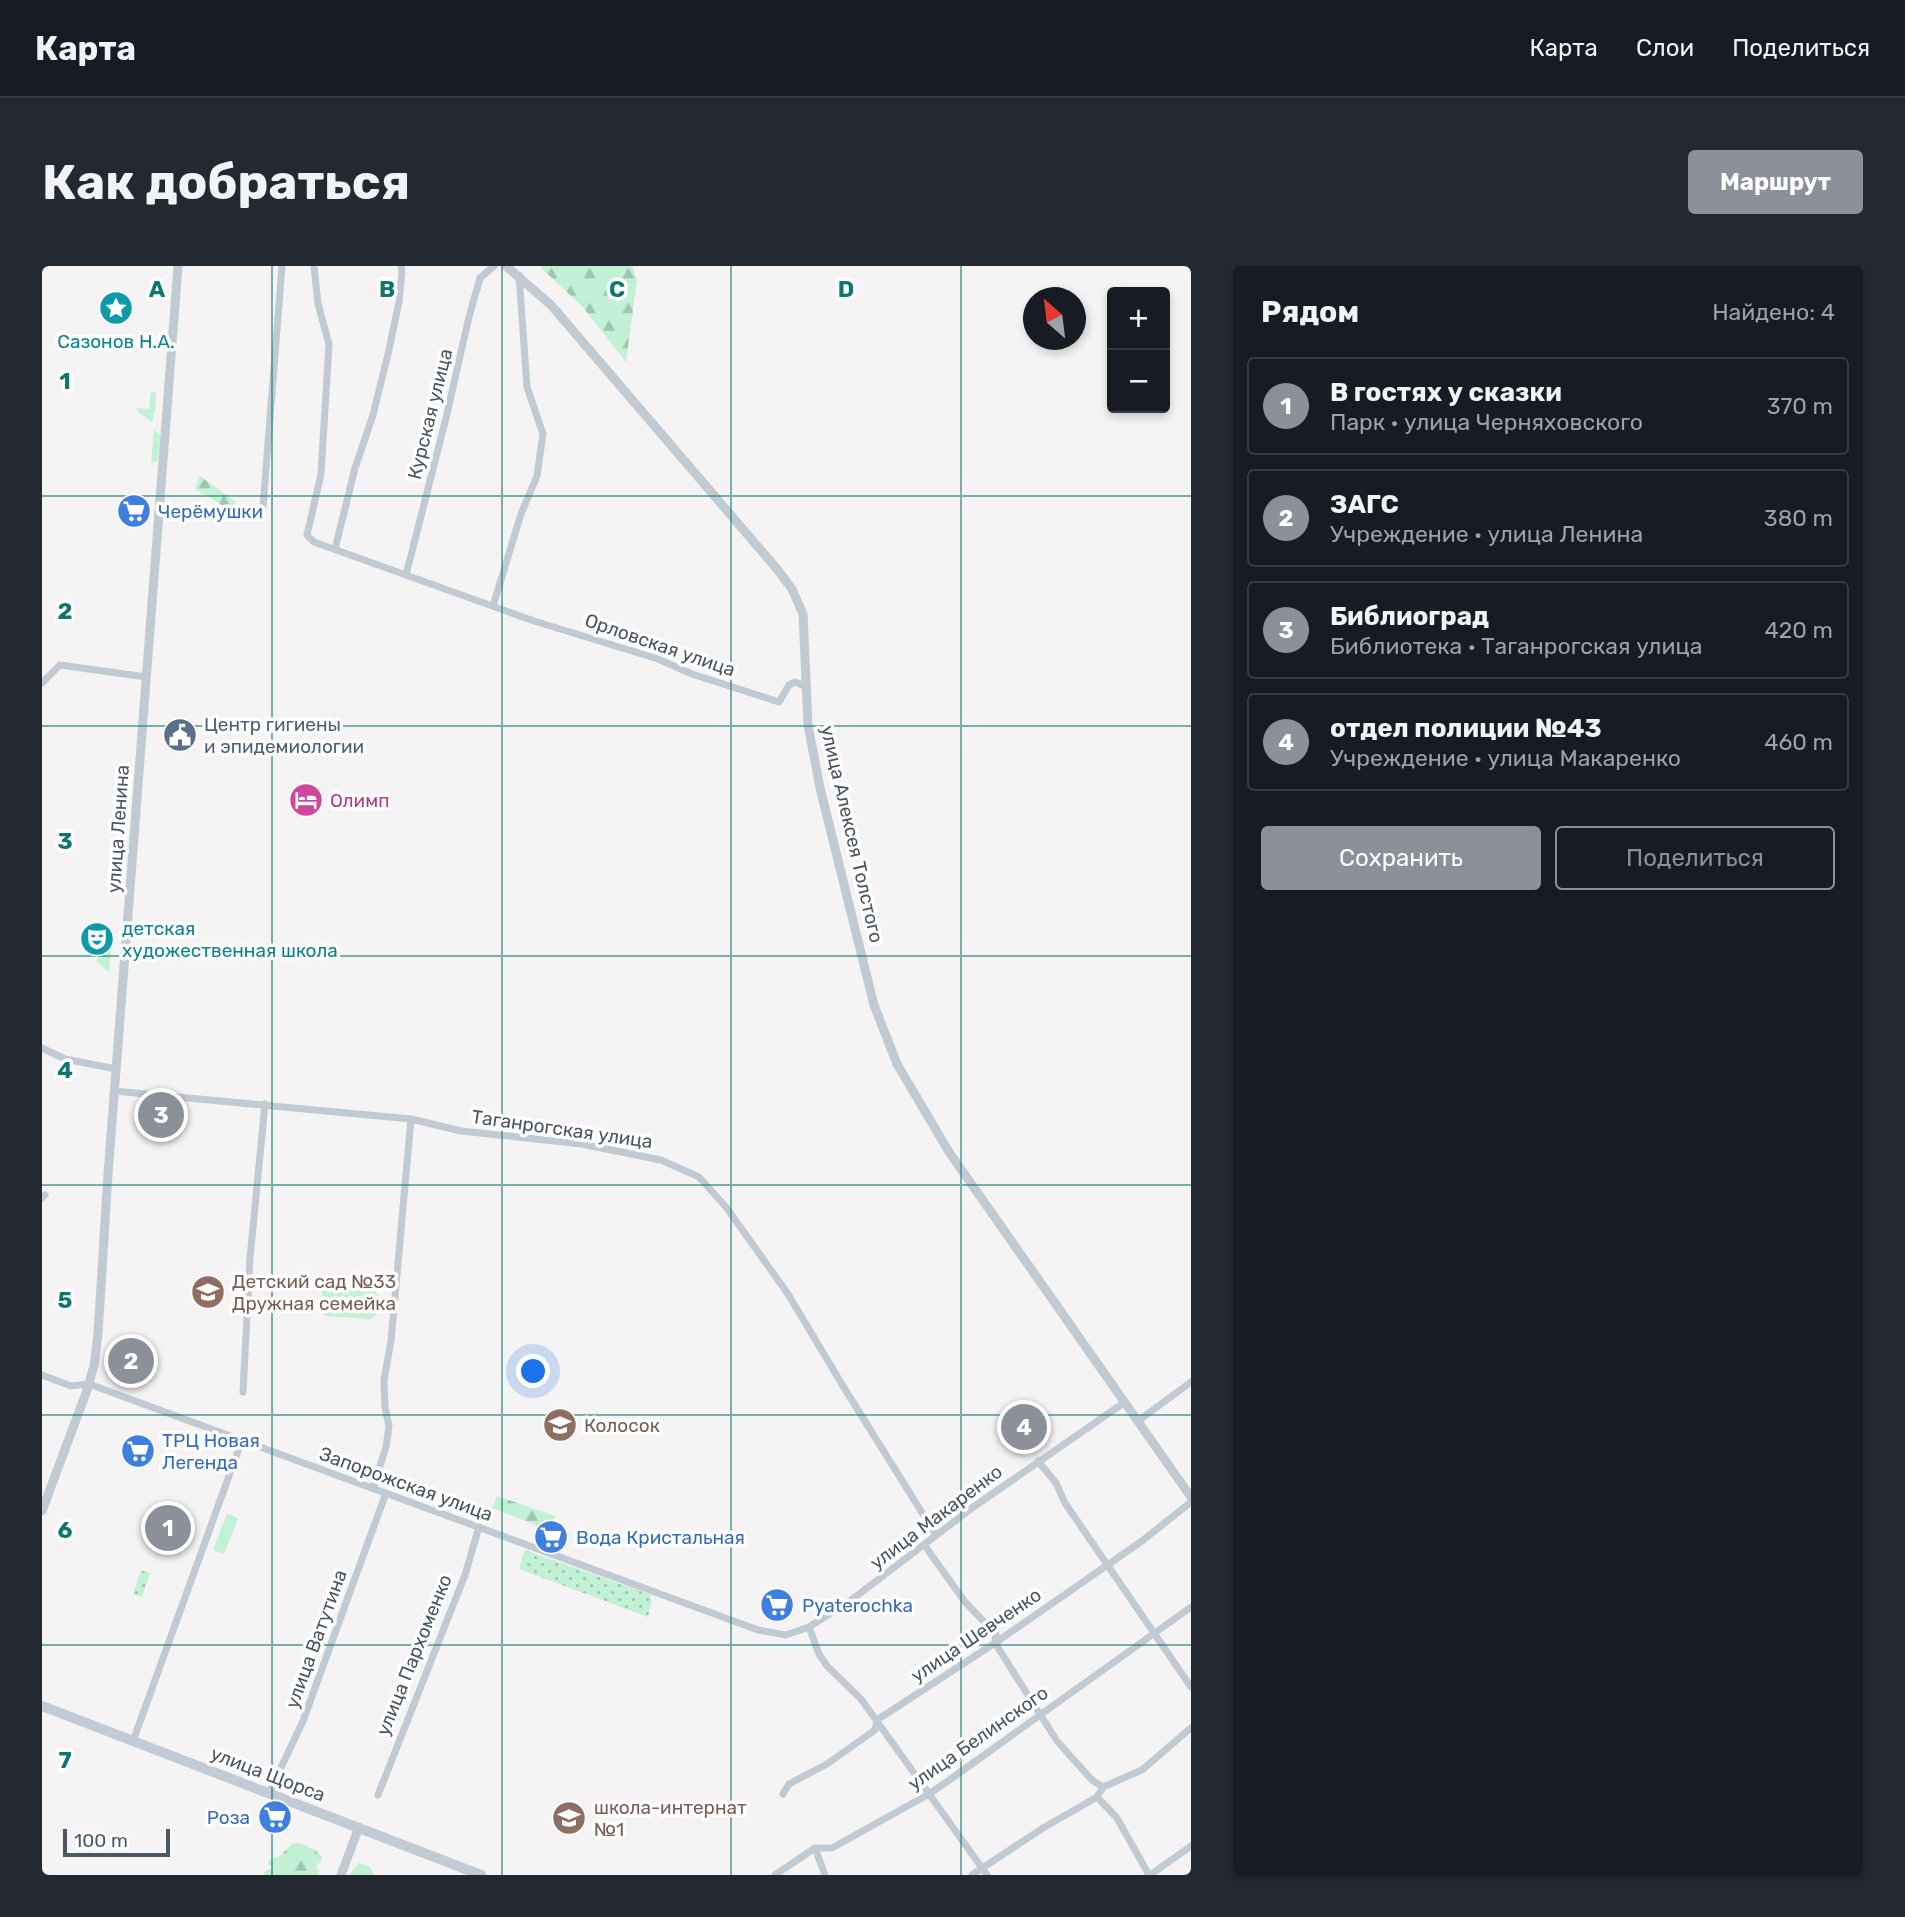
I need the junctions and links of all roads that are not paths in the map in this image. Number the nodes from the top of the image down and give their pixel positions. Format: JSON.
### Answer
{"nodes":[{"id":1,"x":178,"y":266,"type":"edge"},
{"id":2,"x":282,"y":266,"type":"edge"},
{"id":3,"x":314,"y":266,"type":"edge"},
{"id":4,"x":401,"y":266,"type":"edge"},
{"id":5,"x":494,"y":266,"type":"edge"},
{"id":6,"x":506,"y":266,"type":"edge"},
{"id":7,"x":519,"y":275,"type":"junction"},
{"id":8,"x":263,"y":507,"type":"dead end"},
{"id":9,"x":335,"y":549,"type":"junction"},
{"id":10,"x":405,"y":575,"type":"junction"},
{"id":11,"x":492,"y":606,"type":"junction"},
{"id":12,"x":146,"y":677,"type":"junction"},
{"id":13,"x":42,"y":683,"type":"edge"},
{"id":14,"x":807,"y":687,"type":"junction"},
{"id":15,"x":42,"y":1048,"type":"edge"},
{"id":16,"x":116,"y":1069,"type":"junction"},
{"id":17,"x":114,"y":1091,"type":"junction"},
{"id":18,"x":265,"y":1104,"type":"junction"},
{"id":19,"x":411,"y":1119,"type":"junction"},
{"id":20,"x":42,"y":1374,"type":"edge"},
{"id":21,"x":1191,"y":1382,"type":"edge"},
{"id":22,"x":89,"y":1384,"type":"junction"},
{"id":23,"x":243,"y":1392,"type":"dead end"},
{"id":24,"x":1125,"y":1402,"type":"junction"},
{"id":25,"x":1138,"y":1420,"type":"junction"},
{"id":26,"x":242,"y":1440,"type":"junction"},
{"id":27,"x":1038,"y":1461,"type":"junction"},
{"id":28,"x":373,"y":1488,"type":"junction"},
{"id":29,"x":386,"y":1493,"type":"junction"},
{"id":30,"x":1191,"y":1499,"type":"edge"},
{"id":31,"x":42,"y":1511,"type":"edge"},
{"id":32,"x":479,"y":1527,"type":"junction"},
{"id":33,"x":936,"y":1535,"type":"junction"},
{"id":34,"x":925,"y":1546,"type":"junction"},
{"id":35,"x":1107,"y":1565,"type":"junction"},
{"id":36,"x":1191,"y":1607,"type":"edge"},
{"id":37,"x":809,"y":1627,"type":"junction"},
{"id":38,"x":758,"y":1630,"type":"joint"},
{"id":39,"x":1154,"y":1635,"type":"junction"},
{"id":40,"x":995,"y":1643,"type":"junction"},
{"id":41,"x":1191,"y":1687,"type":"edge"},
{"id":42,"x":42,"y":1706,"type":"edge"},
{"id":43,"x":1041,"y":1713,"type":"junction"},
{"id":44,"x":877,"y":1720,"type":"junction"},
{"id":45,"x":1191,"y":1728,"type":"edge"},
{"id":46,"x":133,"y":1741,"type":"junction"},
{"id":47,"x":1103,"y":1787,"type":"junction"},
{"id":48,"x":269,"y":1793,"type":"junction"},
{"id":49,"x":783,"y":1794,"type":"dead end"},
{"id":50,"x":929,"y":1794,"type":"junction"},
{"id":51,"x":378,"y":1795,"type":"dead end"},
{"id":52,"x":1097,"y":1797,"type":"junction"},
{"id":53,"x":359,"y":1827,"type":"junction"},
{"id":54,"x":1191,"y":1846,"type":"edge"},
{"id":55,"x":815,"y":1849,"type":"junction"},
{"id":56,"x":984,"y":1872,"type":"edge"},
{"id":57,"x":341,"y":1875,"type":"edge"},
{"id":58,"x":481,"y":1875,"type":"edge"},
{"id":59,"x":775,"y":1875,"type":"edge"},
{"id":60,"x":825,"y":1875,"type":"edge"},
{"id":61,"x":972,"y":1875,"type":"edge"},
{"id":62,"x":1149,"y":1875,"type":"edge"}],
"edges":[{"from":1,"to":12,"type":"street","name":"улица Ленина"},
{"from":2,"to":8,"type":"street"},
{"from":3,"to":9,"type":"street","name":"Орловская улица"},
{"from":4,"to":9,"type":"street"},
{"from":5,"to":10,"type":"street","name":"Курская улица"},
{"from":6,"to":7,"type":"street","name":"улица Алексея Толстого"},
{"from":7,"to":11,"type":"street"},
{"from":7,"to":14,"type":"street","name":"улица Алексея Толстого"},
{"from":9,"to":10,"type":"street","name":"Орловская улица"},
{"from":10,"to":11,"type":"street","name":"Орловская улица"},
{"from":11,"to":14,"type":"street","name":"Орловская улица"},
{"from":12,"to":13,"type":"street"},
{"from":12,"to":16,"type":"street","name":"улица Ленина"},
{"from":14,"to":24,"type":"street","name":"улица Алексея Толстого"},
{"from":15,"to":16,"type":"street"},
{"from":16,"to":17,"type":"street","name":"улица Ленина"},
{"from":17,"to":18,"type":"street","name":"Таганрогская улица"},
{"from":17,"to":22,"type":"street","name":"улица Ленина"},
{"from":18,"to":19,"type":"street","name":"Таганрогская улица"},
{"from":18,"to":23,"type":"street"},
{"from":19,"to":28,"type":"street"},
{"from":19,"to":33,"type":"street","name":"Таганрогская улица"},
{"from":20,"to":22,"type":"street","name":"Запорожская улица"},
{"from":21,"to":25,"type":"street"},
{"from":22,"to":26,"type":"street","name":"Запорожская улица"},
{"from":22,"to":31,"type":"street","name":"улица Ленина"},
{"from":24,"to":25,"type":"street","name":"улица Алексея Толстого"},
{"from":24,"to":27,"type":"street","name":"улица Макаренко"},
{"from":25,"to":30,"type":"street","name":"улица Алексея Толстого"},
{"from":26,"to":28,"type":"street","name":"Запорожская улица"},
{"from":26,"to":46,"type":"street"},
{"from":27,"to":33,"type":"street","name":"улица Макаренко"},
{"from":27,"to":35,"type":"street"},
{"from":28,"to":29,"type":"street","name":"Запорожская улица"},
{"from":29,"to":32,"type":"street","name":"Запорожская улица"},
{"from":29,"to":48,"type":"street","name":"улица Ватутина"},
{"from":30,"to":35,"type":"street","name":"улица Шевченко"},
{"from":32,"to":38,"type":"street","name":"Запорожская улица"},
{"from":32,"to":51,"type":"street","name":"улица Пархоменко"},
{"from":33,"to":34,"type":"street","name":"улица Макаренко"},
{"from":34,"to":37,"type":"street","name":"улица Макаренко"},
{"from":34,"to":40,"type":"street"},
{"from":35,"to":39,"type":"street"},
{"from":35,"to":40,"type":"street","name":"улица Шевченко"},
{"from":36,"to":39,"type":"street","name":"улица Белинского"},
{"from":37,"to":38,"type":"street","name":"улица Макаренко"},
{"from":37,"to":44,"type":"street"},
{"from":39,"to":41,"type":"street"},
{"from":39,"to":43,"type":"street","name":"улица Белинского"},
{"from":40,"to":43,"type":"street"},
{"from":40,"to":44,"type":"street","name":"улица Шевченко"},
{"from":42,"to":46,"type":"main road","name":"улица Щорса"},
{"from":43,"to":47,"type":"street"},
{"from":43,"to":50,"type":"street","name":"улица Белинского"},
{"from":44,"to":49,"type":"street","name":"улица Шевченко"},
{"from":44,"to":50,"type":"street"},
{"from":45,"to":47,"type":"street"},
{"from":46,"to":48,"type":"main road","name":"улица Щорса"},
{"from":47,"to":52,"type":"street"},
{"from":48,"to":53,"type":"main road","name":"улица Щорса"},
{"from":50,"to":55,"type":"street","name":"улица Белинского"},
{"from":50,"to":56,"type":"street"},
{"from":52,"to":56,"type":"street"},
{"from":52,"to":62,"type":"street"},
{"from":53,"to":57,"type":"street"},
{"from":53,"to":58,"type":"main road","name":"улица Щорса"},
{"from":54,"to":62,"type":"street"},
{"from":55,"to":59,"type":"street","name":"улица Белинского"},
{"from":55,"to":60,"type":"street"},
{"from":56,"to":61,"type":"street"}]}
